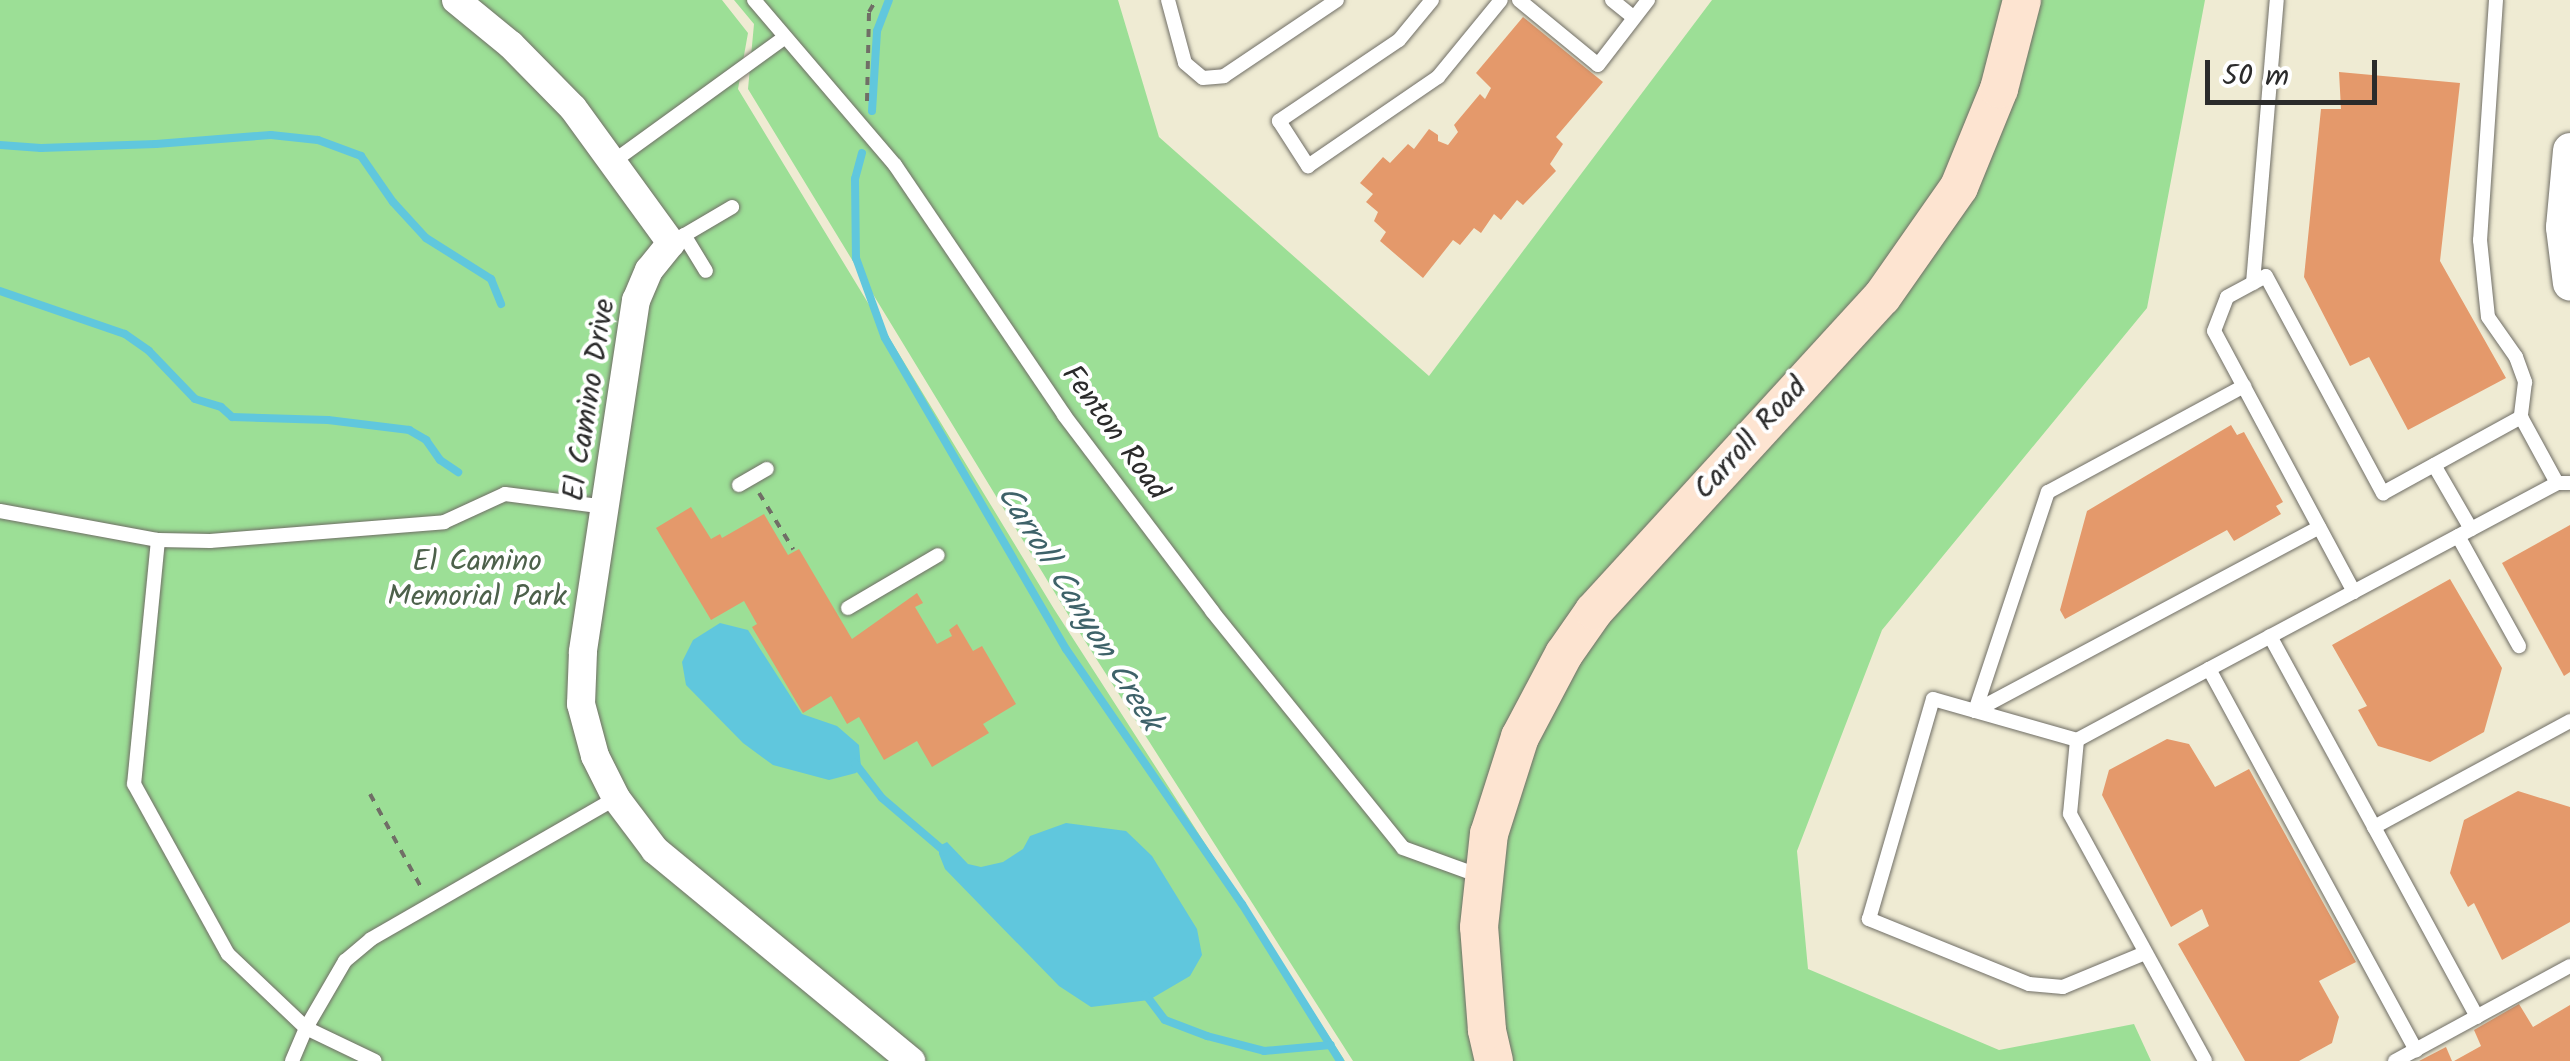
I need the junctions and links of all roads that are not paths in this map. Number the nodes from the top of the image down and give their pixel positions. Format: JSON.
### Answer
{"nodes":[{"id":1,"x":456,"y":0,"type":"edge"},
{"id":2,"x":754,"y":0,"type":"edge"},
{"id":3,"x":1168,"y":0,"type":"edge"},
{"id":4,"x":1337,"y":0,"type":"edge"},
{"id":5,"x":1432,"y":0,"type":"edge"},
{"id":6,"x":1501,"y":0,"type":"edge"},
{"id":7,"x":1519,"y":0,"type":"edge"},
{"id":8,"x":1612,"y":0,"type":"edge"},
{"id":9,"x":1648,"y":0,"type":"edge"},
{"id":10,"x":2022,"y":0,"type":"edge"},
{"id":11,"x":2277,"y":0,"type":"edge"},
{"id":12,"x":2496,"y":0,"type":"edge"},
{"id":13,"x":1634,"y":18,"type":"junction"},
{"id":14,"x":785,"y":37,"type":"junction"},
{"id":15,"x":2570,"y":150,"type":"edge"},
{"id":16,"x":614,"y":161,"type":"junction"},
{"id":17,"x":732,"y":207,"type":"dead end"},
{"id":18,"x":678,"y":239,"type":"junction"},
{"id":19,"x":706,"y":271,"type":"dead end"},
{"id":20,"x":2252,"y":283,"type":"junction"},
{"id":21,"x":2570,"y":283,"type":"edge"},
{"id":22,"x":2244,"y":386,"type":"junction"},
{"id":23,"x":2521,"y":416,"type":"junction"},
{"id":24,"x":2434,"y":465,"type":"junction"},
{"id":25,"x":767,"y":469,"type":"dead end"},
{"id":26,"x":745,"y":482,"type":"road end"},
{"id":27,"x":2564,"y":483,"type":"edge"},
{"id":28,"x":606,"y":507,"type":"junction"},
{"id":29,"x":0,"y":511,"type":"edge"},
{"id":30,"x":2319,"y":527,"type":"junction"},
{"id":31,"x":2464,"y":533,"type":"junction"},
{"id":32,"x":158,"y":540,"type":"junction"},
{"id":33,"x":938,"y":555,"type":"dead end"},
{"id":34,"x":2354,"y":592,"type":"junction"},
{"id":35,"x":848,"y":608,"type":"dead end"},
{"id":36,"x":2270,"y":636,"type":"junction"},
{"id":37,"x":2519,"y":646,"type":"dead end"},
{"id":38,"x":2209,"y":669,"type":"junction"},
{"id":39,"x":1975,"y":712,"type":"junction"},
{"id":40,"x":2570,"y":721,"type":"edge"},
{"id":41,"x":2077,"y":740,"type":"junction"},
{"id":42,"x":616,"y":798,"type":"junction"},
{"id":43,"x":2374,"y":826,"type":"junction"},
{"id":44,"x":1471,"y":873,"type":"junction"},
{"id":45,"x":2146,"y":953,"type":"junction"},
{"id":46,"x":2570,"y":966,"type":"edge"},
{"id":47,"x":2477,"y":1017,"type":"junction"},
{"id":48,"x":306,"y":1028,"type":"junction"},
{"id":49,"x":2416,"y":1050,"type":"junction"},
{"id":50,"x":292,"y":1061,"type":"edge"},
{"id":51,"x":375,"y":1061,"type":"edge"},
{"id":52,"x":911,"y":1061,"type":"edge"},
{"id":53,"x":1494,"y":1061,"type":"edge"},
{"id":54,"x":2205,"y":1061,"type":"edge"},
{"id":55,"x":2396,"y":1061,"type":"edge"}],
"edges":[{"from":1,"to":16,"type":"street"},
{"from":2,"to":14,"type":"lane","name":"Fenton Road"},
{"from":3,"to":4,"type":"lane"},
{"from":5,"to":6,"type":"lane"},
{"from":7,"to":13,"type":"lane"},
{"from":8,"to":13,"type":"lane"},
{"from":9,"to":13,"type":"lane"},
{"from":10,"to":44,"type":"main road","name":"Carroll Road"},
{"from":11,"to":20,"type":"lane"},
{"from":12,"to":23,"type":"lane"},
{"from":14,"to":16,"type":"lane"},
{"from":14,"to":44,"type":"lane","name":"Fenton Road"},
{"from":15,"to":21,"type":"street"},
{"from":16,"to":18,"type":"street"},
{"from":17,"to":18,"type":"lane"},
{"from":18,"to":19,"type":"lane"},
{"from":18,"to":28,"type":"street","name":"El Camino Drive"},
{"from":20,"to":22,"type":"lane"},
{"from":20,"to":24,"type":"lane"},
{"from":22,"to":30,"type":"lane"},
{"from":22,"to":39,"type":"lane"},
{"from":23,"to":24,"type":"lane"},
{"from":23,"to":27,"type":"lane"},
{"from":24,"to":31,"type":"lane"},
{"from":25,"to":26,"type":"lane"},
{"from":27,"to":31,"type":"lane"},
{"from":28,"to":32,"type":"lane"},
{"from":28,"to":42,"type":"street","name":"El Camino Drive"},
{"from":29,"to":32,"type":"lane"},
{"from":30,"to":34,"type":"lane"},
{"from":30,"to":39,"type":"lane"},
{"from":31,"to":34,"type":"lane"},
{"from":31,"to":37,"type":"lane"},
{"from":32,"to":48,"type":"lane"},
{"from":33,"to":35,"type":"lane"},
{"from":34,"to":36,"type":"lane"},
{"from":36,"to":38,"type":"lane"},
{"from":36,"to":43,"type":"lane"},
{"from":38,"to":41,"type":"lane"},
{"from":38,"to":49,"type":"lane"},
{"from":39,"to":41,"type":"lane"},
{"from":39,"to":45,"type":"lane"},
{"from":40,"to":43,"type":"lane"},
{"from":41,"to":45,"type":"lane"},
{"from":42,"to":48,"type":"lane"},
{"from":42,"to":52,"type":"street","name":"El Camino Drive"},
{"from":43,"to":47,"type":"lane"},
{"from":44,"to":53,"type":"main road","name":"Carroll Road"},
{"from":45,"to":54,"type":"lane"},
{"from":46,"to":47,"type":"lane"},
{"from":47,"to":49,"type":"lane"},
{"from":48,"to":50,"type":"lane"},
{"from":48,"to":51,"type":"lane"},
{"from":49,"to":55,"type":"lane"}]}
